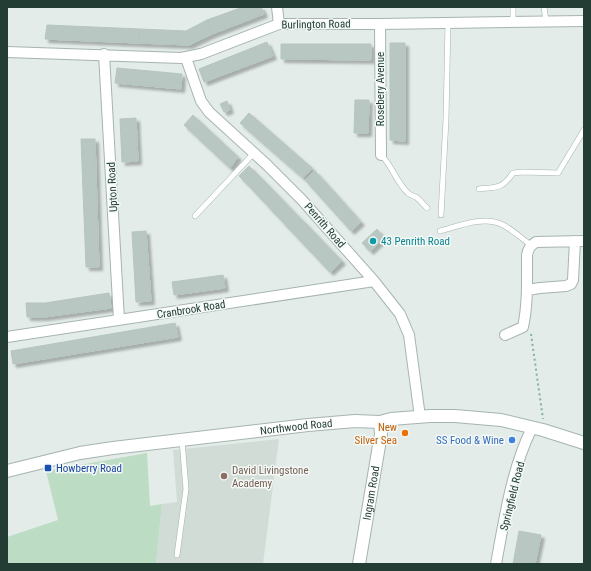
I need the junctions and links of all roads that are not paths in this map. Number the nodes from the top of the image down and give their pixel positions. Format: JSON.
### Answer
{"nodes":[{"id":1,"x":277,"y":7,"type":"edge"},
{"id":2,"x":513,"y":7,"type":"edge"},
{"id":3,"x":544,"y":7,"type":"edge"},
{"id":4,"x":546,"y":21,"type":"junction"},
{"id":5,"x":584,"y":21,"type":"edge"},
{"id":6,"x":513,"y":22,"type":"junction"},
{"id":7,"x":448,"y":23,"type":"junction"},
{"id":8,"x":280,"y":24,"type":"junction"},
{"id":9,"x":380,"y":24,"type":"junction"},
{"id":10,"x":7,"y":52,"type":"edge"},
{"id":11,"x":104,"y":54,"type":"junction"},
{"id":12,"x":186,"y":58,"type":"junction"},
{"id":13,"x":584,"y":130,"type":"edge"},
{"id":14,"x":254,"y":153,"type":"junction"},
{"id":15,"x":380,"y":154,"type":"joint"},
{"id":16,"x":479,"y":189,"type":"dead end"},
{"id":17,"x":427,"y":208,"type":"dead end"},
{"id":18,"x":441,"y":215,"type":"dead end"},
{"id":19,"x":195,"y":216,"type":"dead end"},
{"id":20,"x":440,"y":231,"type":"dead end"},
{"id":21,"x":580,"y":241,"type":"edge"},
{"id":22,"x":531,"y":245,"type":"junction"},
{"id":23,"x":374,"y":281,"type":"junction"},
{"id":24,"x":527,"y":290,"type":"junction"},
{"id":25,"x":119,"y":320,"type":"junction"},
{"id":26,"x":505,"y":334,"type":"dead end"},
{"id":27,"x":7,"y":337,"type":"edge"},
{"id":28,"x":420,"y":417,"type":"junction"},
{"id":29,"x":380,"y":422,"type":"junction"},
{"id":30,"x":536,"y":429,"type":"junction"},
{"id":31,"x":182,"y":439,"type":"junction"},
{"id":32,"x":584,"y":443,"type":"edge"},
{"id":33,"x":7,"y":471,"type":"edge"},
{"id":34,"x":178,"y":555,"type":"dead end"},
{"id":35,"x":360,"y":564,"type":"edge"},
{"id":36,"x":496,"y":564,"type":"edge"}],
"edges":[{"from":1,"to":8,"type":"street"},
{"from":2,"to":6,"type":"lane"},
{"from":3,"to":4,"type":"lane"},
{"from":4,"to":5,"type":"street","name":"Burlington Road"},
{"from":4,"to":6,"type":"street","name":"Burlington Road"},
{"from":6,"to":7,"type":"street","name":"Burlington Road"},
{"from":7,"to":9,"type":"street","name":"Burlington Road"},
{"from":7,"to":18,"type":"lane"},
{"from":8,"to":9,"type":"street","name":"Burlington Road"},
{"from":8,"to":12,"type":"street","name":"Burlington Road"},
{"from":9,"to":15,"type":"street","name":"Rosebery Avenue"},
{"from":10,"to":11,"type":"street","name":"Burlington Road"},
{"from":11,"to":12,"type":"street","name":"Burlington Road"},
{"from":11,"to":25,"type":"street","name":"Upton Road"},
{"from":12,"to":14,"type":"street","name":"Penrith Road"},
{"from":13,"to":16,"type":"lane"},
{"from":14,"to":19,"type":"lane"},
{"from":14,"to":23,"type":"street","name":"Penrith Road"},
{"from":15,"to":17,"type":"lane"},
{"from":20,"to":22,"type":"lane"},
{"from":21,"to":22,"type":"street"},
{"from":21,"to":24,"type":"street"},
{"from":22,"to":24,"type":"street"},
{"from":23,"to":25,"type":"street","name":"Cranbrook Road"},
{"from":23,"to":28,"type":"street","name":"Penrith Road"},
{"from":24,"to":26,"type":"street"},
{"from":25,"to":27,"type":"street","name":"Cranbrook Road"},
{"from":28,"to":29,"type":"street","name":"Northwood Road"},
{"from":28,"to":30,"type":"street","name":"Northwood Road"},
{"from":29,"to":31,"type":"street","name":"Northwood Road"},
{"from":29,"to":35,"type":"street","name":"Ingram Road"},
{"from":30,"to":32,"type":"street","name":"Northwood Road"},
{"from":30,"to":36,"type":"street","name":"Springfield Road"},
{"from":31,"to":33,"type":"street","name":"Northwood Road"},
{"from":31,"to":34,"type":"lane"}]}
